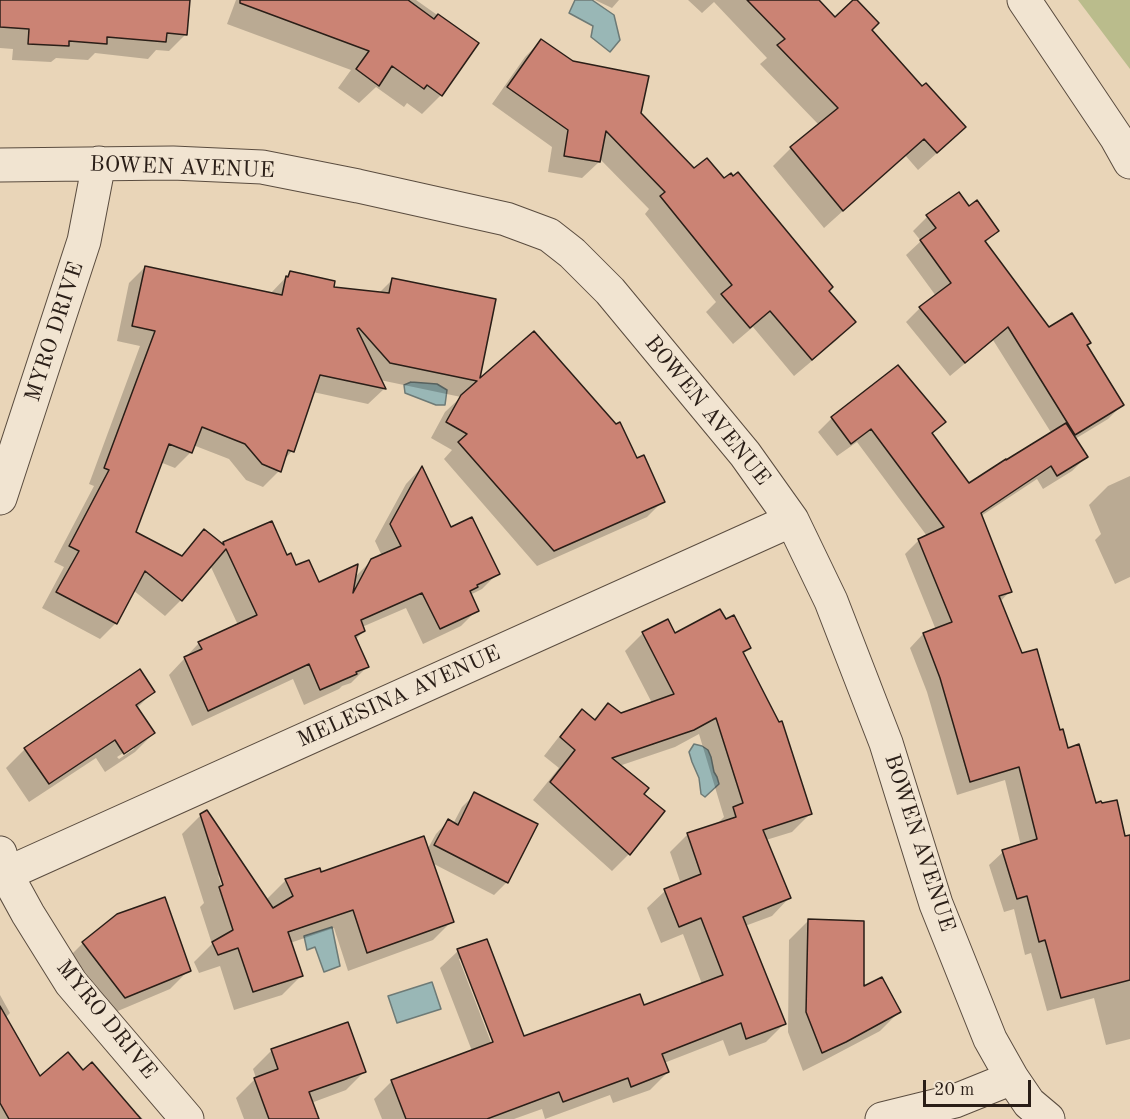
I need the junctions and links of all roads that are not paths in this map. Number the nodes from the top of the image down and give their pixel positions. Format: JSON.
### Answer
{"nodes":[{"id":1,"x":1024,"y":0,"type":"edge"},
{"id":2,"x":1130,"y":162,"type":"edge"},
{"id":3,"x":99,"y":163,"type":"junction"},
{"id":4,"x":0,"y":165,"type":"edge"},
{"id":5,"x":0,"y":498,"type":"edge"},
{"id":6,"x":792,"y":519,"type":"junction"},
{"id":7,"x":3,"y":864,"type":"edge"},
{"id":8,"x":1011,"y":1078,"type":"junction"},
{"id":9,"x":956,"y":1110,"type":"edge"},
{"id":10,"x":187,"y":1119,"type":"edge"},
{"id":11,"x":882,"y":1119,"type":"edge"},
{"id":12,"x":1048,"y":1119,"type":"edge"}],
"edges":[{"from":1,"to":2,"type":"street"},
{"from":3,"to":4,"type":"street","name":"BOWEN AVENUE"},
{"from":3,"to":5,"type":"street","name":"MYRO DRIVE"},
{"from":3,"to":6,"type":"street","name":"BOWEN AVENUE"},
{"from":6,"to":7,"type":"street","name":"MELESINA AVENUE"},
{"from":6,"to":8,"type":"street","name":"BOWEN AVENUE"},
{"from":7,"to":10,"type":"street","name":"MYRO DRIVE"},
{"from":8,"to":9,"type":"street"},
{"from":8,"to":12,"type":"street","name":"BOWEN AVENUE"},
{"from":9,"to":11,"type":"street"}]}
